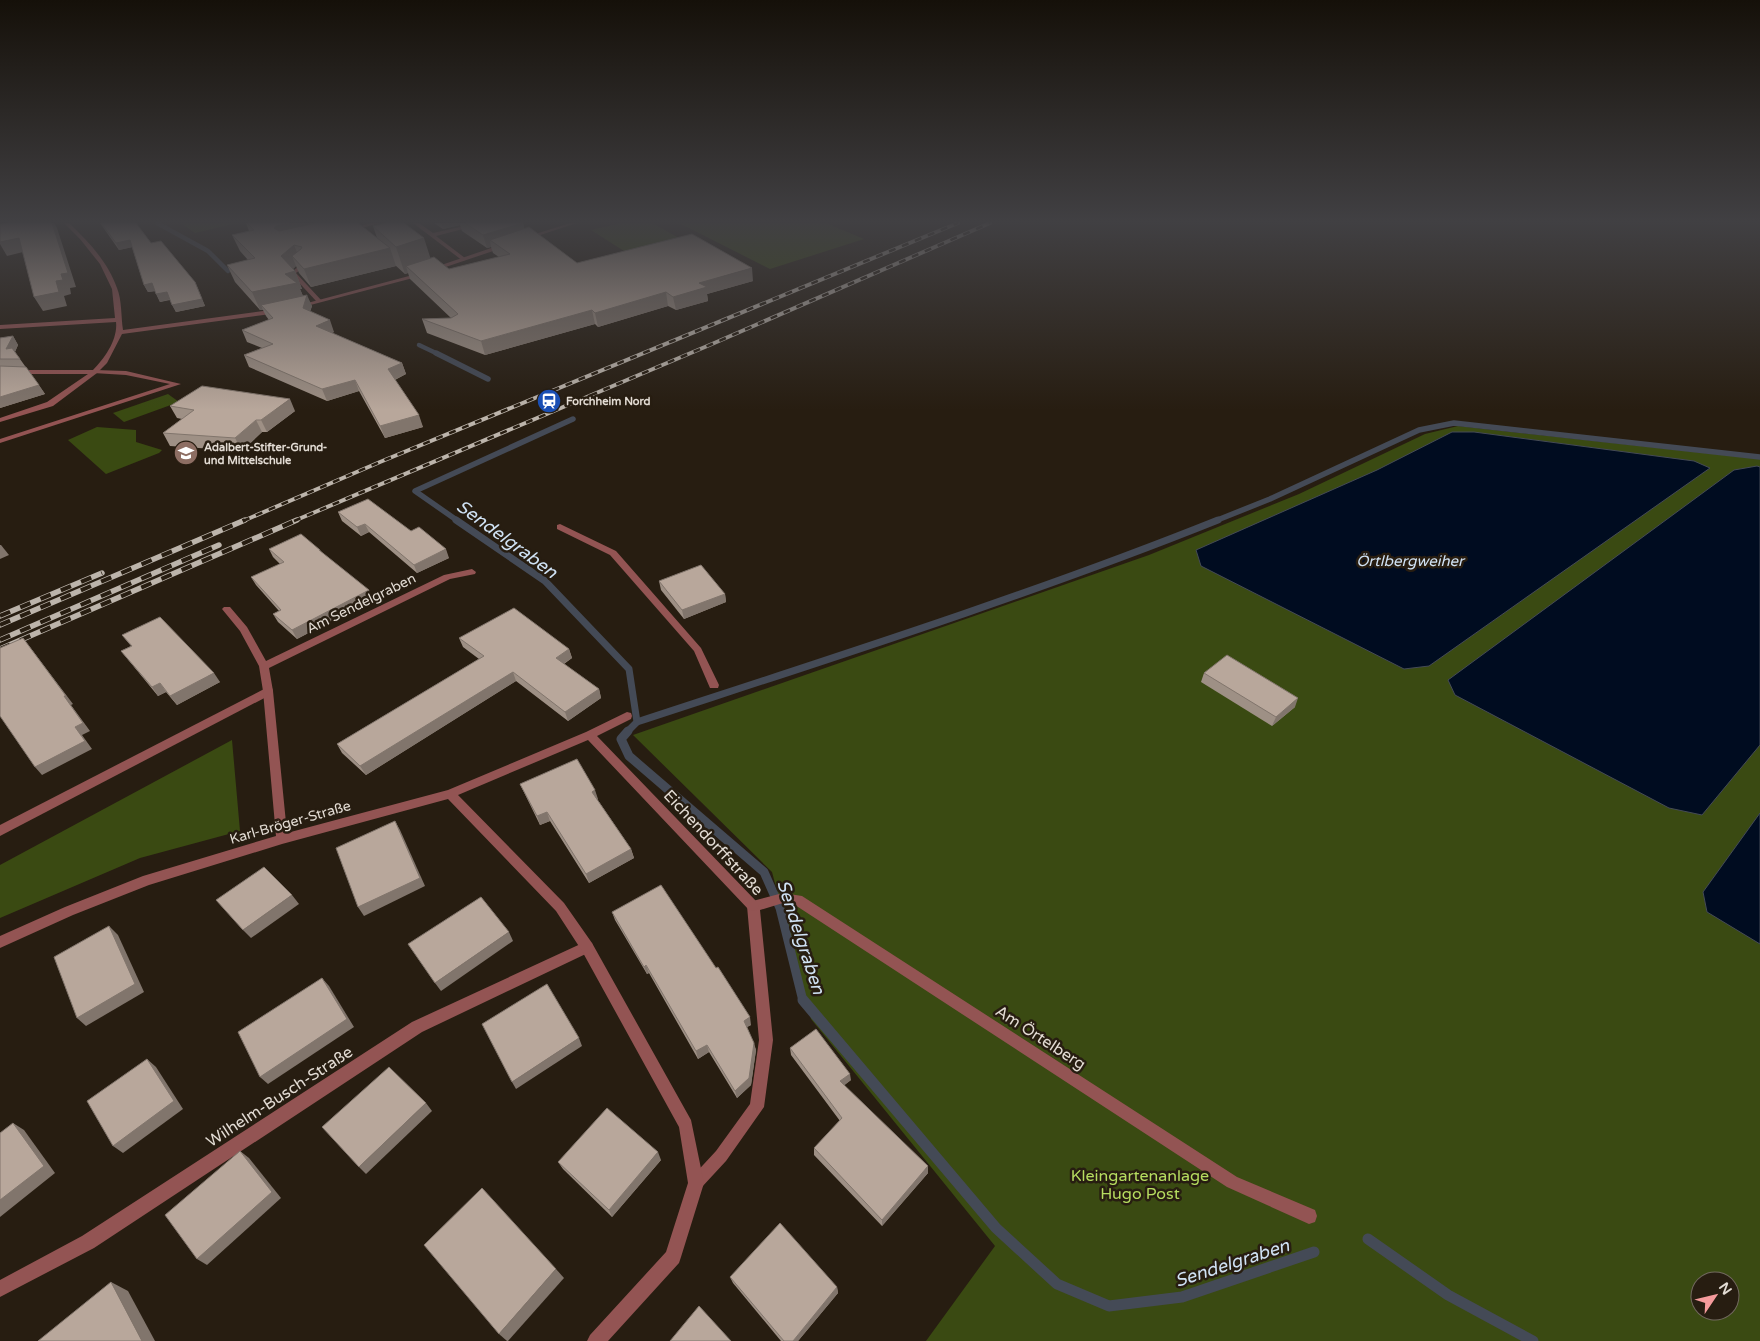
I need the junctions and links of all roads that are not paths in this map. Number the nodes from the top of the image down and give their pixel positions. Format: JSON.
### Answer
{"nodes":[{"id":1,"x":113,"y":286,"type":"edge"},
{"id":2,"x":304,"y":286,"type":"edge"},
{"id":3,"x":380,"y":286,"type":"edge"},
{"id":4,"x":318,"y":301,"type":"junction"},
{"id":5,"x":119,"y":320,"type":"junction"},
{"id":6,"x":0,"y":327,"type":"edge"},
{"id":7,"x":120,"y":332,"type":"junction"},
{"id":8,"x":0,"y":372,"type":"edge"},
{"id":9,"x":95,"y":372,"type":"junction"},
{"id":10,"x":0,"y":420,"type":"edge"},
{"id":11,"x":0,"y":441,"type":"edge"},
{"id":12,"x":560,"y":527,"type":"dead end"},
{"id":13,"x":472,"y":572,"type":"dead end"},
{"id":14,"x":227,"y":609,"type":"dead end"},
{"id":15,"x":264,"y":666,"type":"junction"},
{"id":16,"x":714,"y":685,"type":"dead end"},
{"id":17,"x":268,"y":691,"type":"junction"},
{"id":18,"x":628,"y":716,"type":"dead end"},
{"id":19,"x":590,"y":735,"type":"junction"},
{"id":20,"x":450,"y":794,"type":"junction"},
{"id":21,"x":0,"y":831,"type":"edge"},
{"id":22,"x":282,"y":839,"type":"junction"},
{"id":23,"x":753,"y":906,"type":"junction"},
{"id":24,"x":0,"y":942,"type":"edge"},
{"id":25,"x":587,"y":947,"type":"junction"},
{"id":26,"x":696,"y":1183,"type":"junction"},
{"id":27,"x":1309,"y":1216,"type":"dead end"},
{"id":28,"x":0,"y":1289,"type":"edge"},
{"id":29,"x":596,"y":1341,"type":"edge"}],
"edges":[{"from":1,"to":5,"type":"street"},
{"from":2,"to":4,"type":"street"},
{"from":3,"to":4,"type":"street"},
{"from":4,"to":7,"type":"street"},
{"from":5,"to":6,"type":"street"},
{"from":5,"to":7,"type":"street"},
{"from":7,"to":9,"type":"street"},
{"from":8,"to":9,"type":"street"},
{"from":9,"to":10,"type":"street"},
{"from":9,"to":11,"type":"street"},
{"from":12,"to":16,"type":"street"},
{"from":13,"to":15,"type":"street","name":"Am Sendelgraben"},
{"from":14,"to":15,"type":"street"},
{"from":15,"to":17,"type":"street"},
{"from":17,"to":21,"type":"street"},
{"from":17,"to":22,"type":"street"},
{"from":18,"to":19,"type":"street","name":"Karl-Bröger-Straße"},
{"from":19,"to":20,"type":"street","name":"Karl-Bröger-Straße"},
{"from":19,"to":23,"type":"street","name":"Eichendorffstraße"},
{"from":20,"to":22,"type":"street","name":"Karl-Bröger-Straße"},
{"from":20,"to":25,"type":"street","name":"Eichendorffstraße"},
{"from":22,"to":24,"type":"street","name":"Karl-Bröger-Straße"},
{"from":23,"to":26,"type":"street","name":"Eichendorffstraße"},
{"from":23,"to":27,"type":"street","name":"Am Örtelberg"},
{"from":25,"to":26,"type":"street","name":"Eichendorffstraße"},
{"from":25,"to":28,"type":"street","name":"Wilhelm-Busch-Straße"},
{"from":26,"to":29,"type":"street","name":"Eichendorffstraße"}]}
